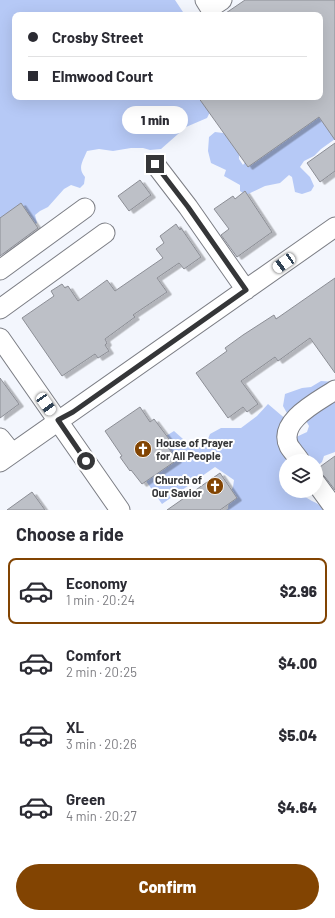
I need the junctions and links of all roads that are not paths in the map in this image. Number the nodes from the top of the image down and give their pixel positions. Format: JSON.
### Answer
{"nodes":[{"id":1,"x":205,"y":0,"type":"edge"},
{"id":2,"x":222,"y":0,"type":"edge"},
{"id":3,"x":155,"y":164,"type":"dead end"},
{"id":4,"x":85,"y":208,"type":"dead end"},
{"id":5,"x":335,"y":227,"type":"edge"},
{"id":6,"x":105,"y":233,"type":"dead end"},
{"id":7,"x":0,"y":270,"type":"edge"},
{"id":8,"x":246,"y":290,"type":"junction"},
{"id":9,"x":0,"y":309,"type":"edge"},
{"id":10,"x":0,"y":338,"type":"edge"},
{"id":11,"x":335,"y":390,"type":"edge"},
{"id":12,"x":58,"y":420,"type":"junction"},
{"id":13,"x":0,"y":438,"type":"edge"},
{"id":14,"x":295,"y":454,"type":"edge"},
{"id":15,"x":6,"y":458,"type":"edge"},
{"id":16,"x":323,"y":493,"type":"edge"},
{"id":17,"x":335,"y":509,"type":"edge"},
{"id":18,"x":120,"y":510,"type":"edge"}],
"edges":[{"from":1,"to":2,"type":"street"},
{"from":3,"to":8,"type":"street"},
{"from":4,"to":7,"type":"street"},
{"from":5,"to":8,"type":"street"},
{"from":6,"to":9,"type":"street"},
{"from":8,"to":12,"type":"street"},
{"from":10,"to":12,"type":"street"},
{"from":11,"to":14,"type":"street"},
{"from":12,"to":15,"type":"street"},
{"from":12,"to":18,"type":"street"},
{"from":13,"to":15,"type":"street"},
{"from":16,"to":17,"type":"street"}]}
